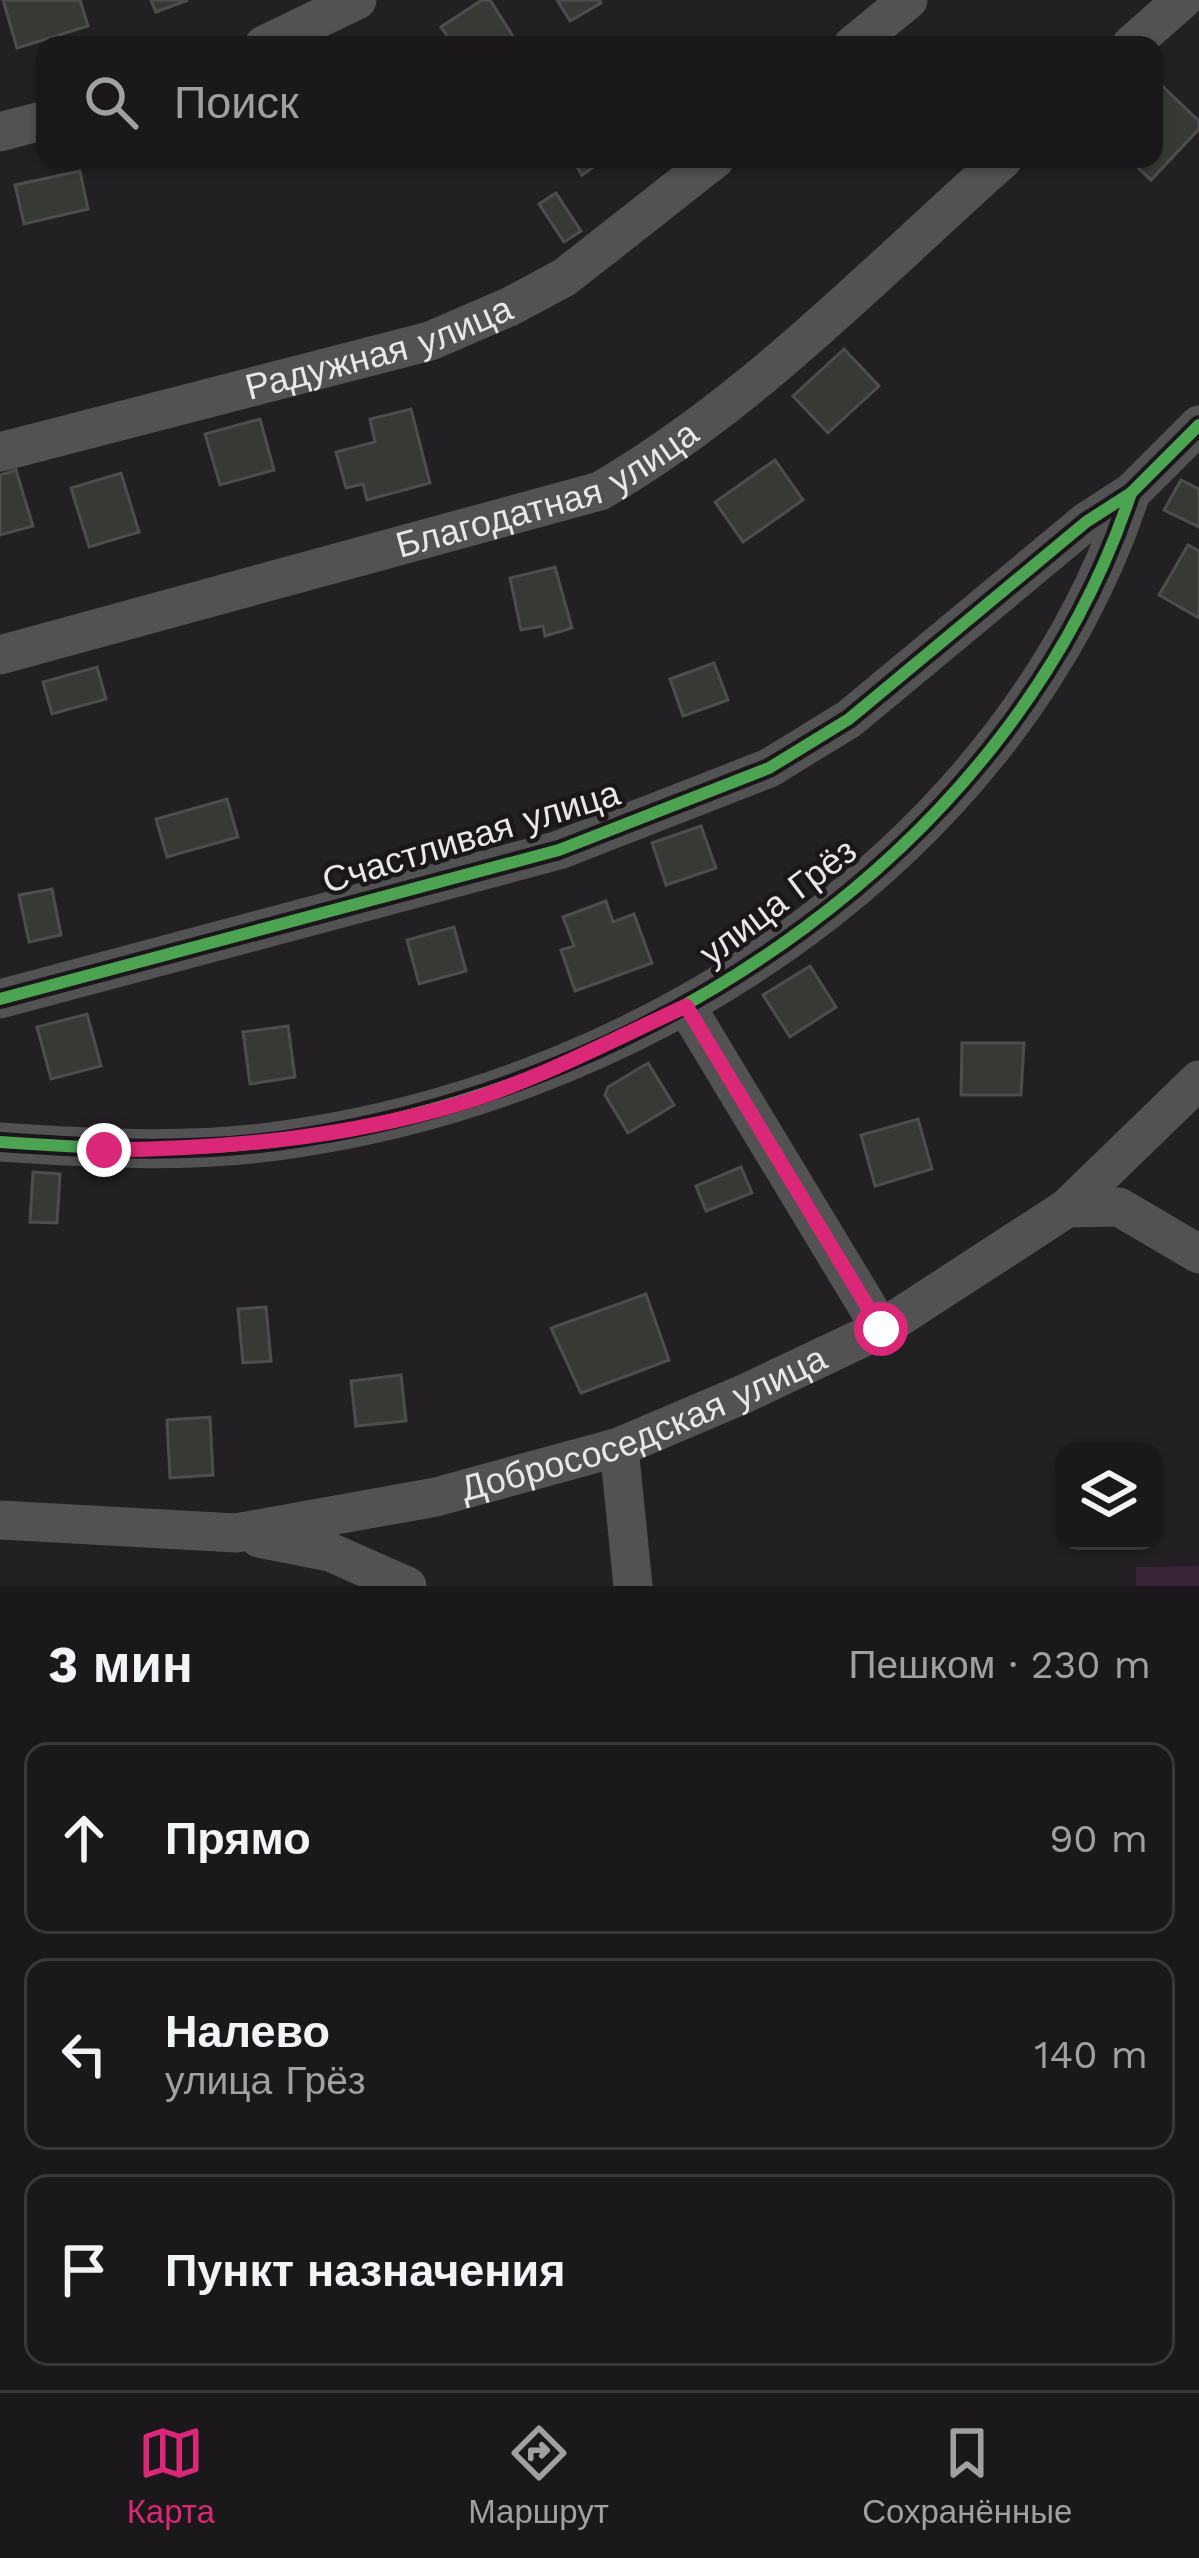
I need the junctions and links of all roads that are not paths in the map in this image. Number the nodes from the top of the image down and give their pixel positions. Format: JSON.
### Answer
{"nodes":[{"id":1,"x":357,"y":0,"type":"edge"},
{"id":2,"x":908,"y":0,"type":"edge"},
{"id":3,"x":1182,"y":0,"type":"edge"},
{"id":4,"x":283,"y":36,"type":"edge"},
{"id":5,"x":865,"y":36,"type":"edge"},
{"id":6,"x":1142,"y":36,"type":"edge"},
{"id":7,"x":36,"y":122,"type":"edge"},
{"id":8,"x":0,"y":132,"type":"edge"},
{"id":9,"x":704,"y":168,"type":"edge"},
{"id":10,"x":993,"y":168,"type":"edge"},
{"id":11,"x":1199,"y":425,"type":"edge"},
{"id":12,"x":0,"y":452,"type":"edge"},
{"id":13,"x":1131,"y":493,"type":"junction"},
{"id":14,"x":0,"y":655,"type":"edge"},
{"id":15,"x":0,"y":999,"type":"edge"},
{"id":16,"x":686,"y":1006,"type":"junction"},
{"id":17,"x":1199,"y":1080,"type":"edge"},
{"id":18,"x":0,"y":1142,"type":"edge"},
{"id":19,"x":1067,"y":1208,"type":"junction"},
{"id":20,"x":1199,"y":1254,"type":"edge"},
{"id":21,"x":881,"y":1329,"type":"junction"},
{"id":22,"x":619,"y":1447,"type":"junction"},
{"id":23,"x":0,"y":1520,"type":"edge"},
{"id":24,"x":236,"y":1533,"type":"junction"},
{"id":25,"x":407,"y":1586,"type":"edge"},
{"id":26,"x":633,"y":1586,"type":"edge"}],
"edges":[{"from":1,"to":4,"type":"street"},
{"from":2,"to":5,"type":"street"},
{"from":3,"to":6,"type":"street"},
{"from":7,"to":8,"type":"street"},
{"from":9,"to":12,"type":"street","name":"Радужная улица"},
{"from":10,"to":14,"type":"street","name":"Благодатная улица"},
{"from":11,"to":13,"type":"street","name":"Счастливая улица"},
{"from":13,"to":15,"type":"street","name":"Счастливая улица"},
{"from":13,"to":16,"type":"street","name":"улица Грёз"},
{"from":16,"to":18,"type":"street","name":"улица Грёз"},
{"from":16,"to":21,"type":"street"},
{"from":17,"to":19,"type":"street","name":"Добрососедская улица"},
{"from":19,"to":20,"type":"street"},
{"from":19,"to":21,"type":"street","name":"Добрососедская улица"},
{"from":21,"to":22,"type":"street","name":"Добрососедская улица"},
{"from":22,"to":24,"type":"street","name":"Добрососедская улица"},
{"from":22,"to":26,"type":"street"},
{"from":23,"to":24,"type":"street","name":"Добрососедская улица"},
{"from":24,"to":25,"type":"street"}]}
